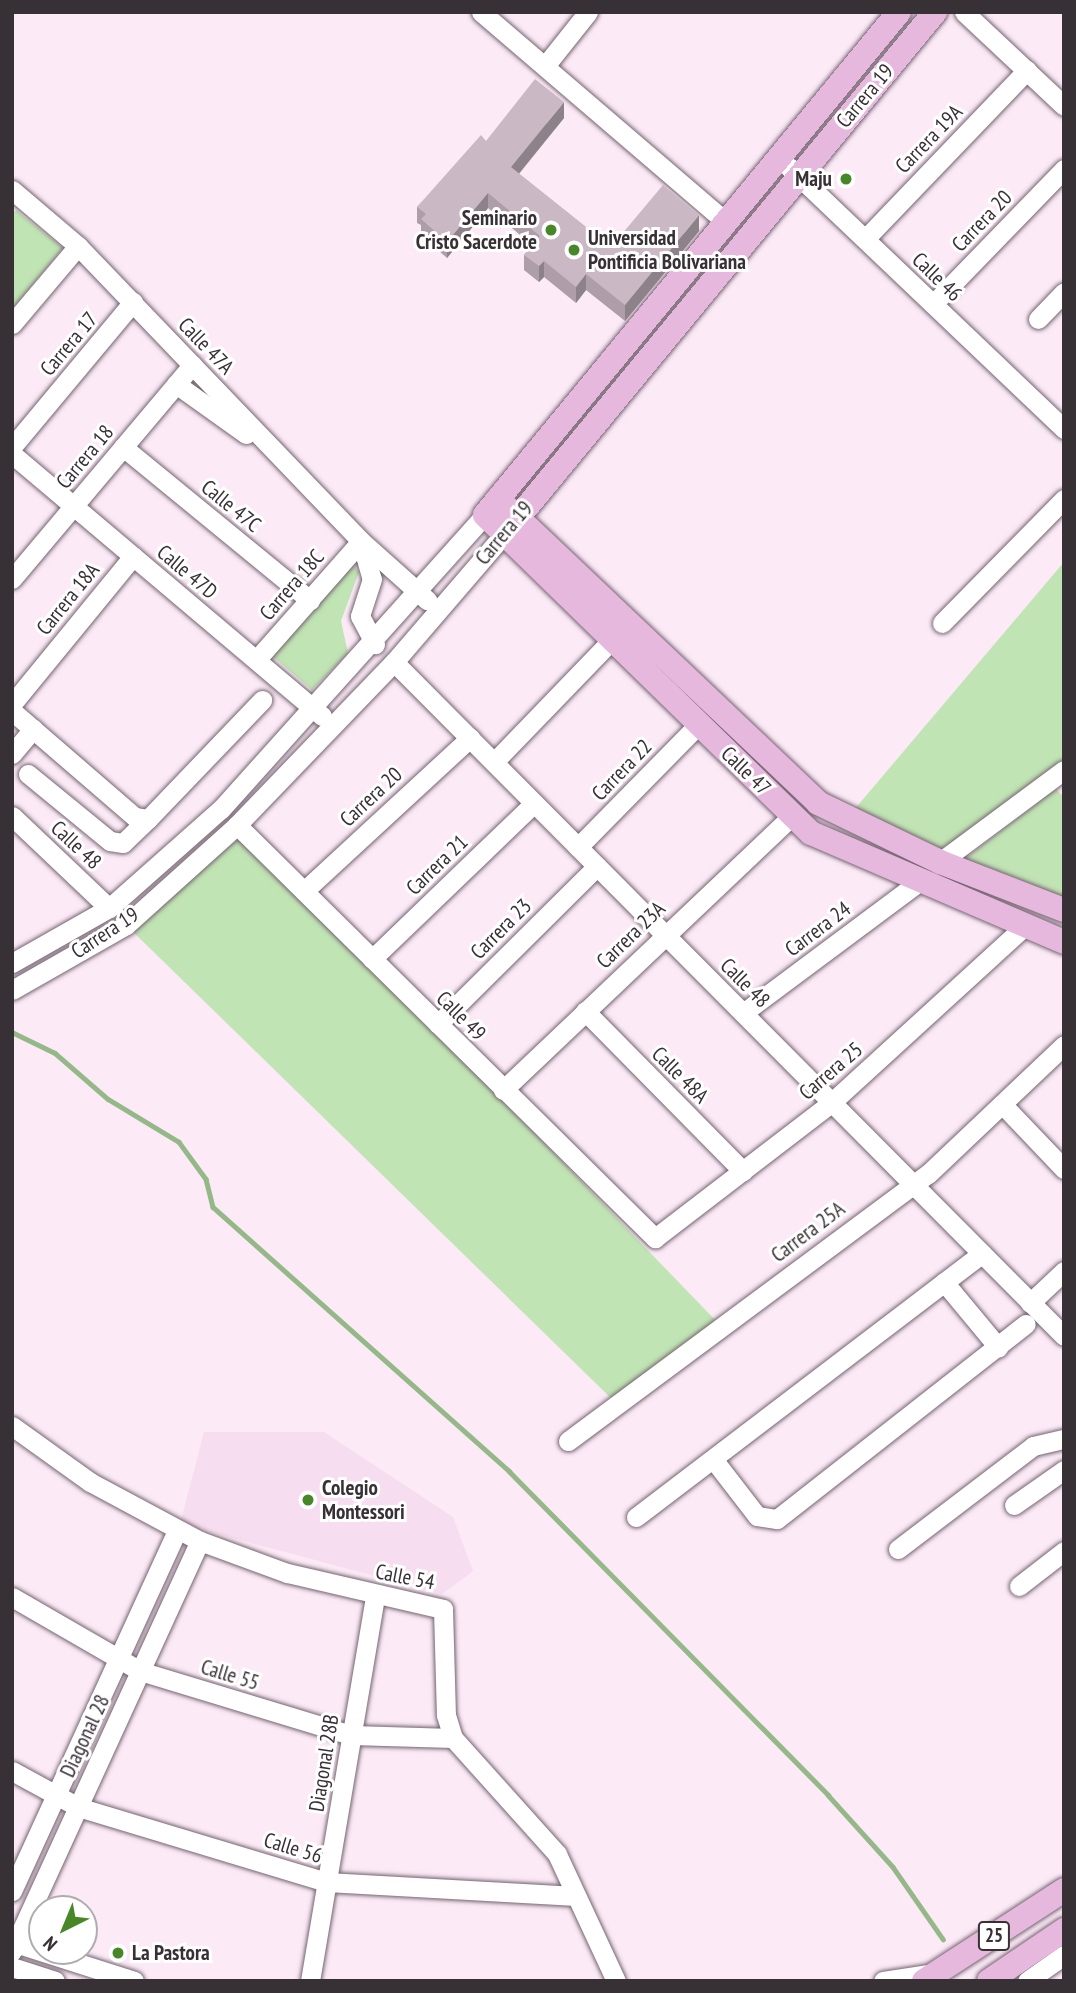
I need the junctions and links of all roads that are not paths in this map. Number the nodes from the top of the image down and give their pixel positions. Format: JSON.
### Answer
{"nodes":[{"id":1,"x":481,"y":12,"type":"edge"},
{"id":2,"x":588,"y":12,"type":"edge"},
{"id":3,"x":899,"y":12,"type":"edge"},
{"id":4,"x":935,"y":12,"type":"edge"},
{"id":5,"x":964,"y":12,"type":"edge"},
{"id":6,"x":545,"y":66,"type":"junction"},
{"id":7,"x":1027,"y":70,"type":"junction"},
{"id":8,"x":1064,"y":106,"type":"edge"},
{"id":9,"x":779,"y":158,"type":"junction"},
{"id":10,"x":1064,"y":169,"type":"edge"},
{"id":11,"x":799,"y":176,"type":"junction"},
{"id":12,"x":14,"y":195,"type":"edge"},
{"id":13,"x":726,"y":222,"type":"junction"},
{"id":14,"x":865,"y":239,"type":"junction"},
{"id":15,"x":78,"y":246,"type":"junction"},
{"id":16,"x":1061,"y":301,"type":"edge"},
{"id":17,"x":133,"y":302,"type":"junction"},
{"id":18,"x":933,"y":304,"type":"junction"},
{"id":19,"x":1038,"y":319,"type":"dead end"},
{"id":20,"x":12,"y":324,"type":"edge"},
{"id":21,"x":192,"y":365,"type":"junction"},
{"id":22,"x":176,"y":384,"type":"junction"},
{"id":23,"x":1064,"y":429,"type":"edge"},
{"id":24,"x":12,"y":447,"type":"edge"},
{"id":25,"x":123,"y":447,"type":"junction"},
{"id":26,"x":12,"y":454,"type":"edge"},
{"id":27,"x":285,"y":462,"type":"junction"},
{"id":28,"x":1064,"y":499,"type":"edge"},
{"id":29,"x":74,"y":506,"type":"junction"},
{"id":30,"x":491,"y":507,"type":"junction"},
{"id":31,"x":511,"y":526,"type":"junction"},
{"id":32,"x":360,"y":541,"type":"junction"},
{"id":33,"x":133,"y":556,"type":"junction"},
{"id":34,"x":12,"y":579,"type":"edge"},
{"id":35,"x":419,"y":592,"type":"junction"},
{"id":36,"x":310,"y":600,"type":"junction"},
{"id":37,"x":439,"y":610,"type":"junction"},
{"id":38,"x":942,"y":623,"type":"dead end"},
{"id":39,"x":612,"y":640,"type":"junction"},
{"id":40,"x":375,"y":644,"type":"junction"},
{"id":41,"x":257,"y":659,"type":"junction"},
{"id":42,"x":394,"y":662,"type":"junction"},
{"id":43,"x":262,"y":700,"type":"dead end"},
{"id":44,"x":12,"y":704,"type":"edge"},
{"id":45,"x":313,"y":708,"type":"junction"},
{"id":46,"x":694,"y":710,"type":"junction"},
{"id":47,"x":12,"y":712,"type":"edge"},
{"id":48,"x":333,"y":726,"type":"junction"},
{"id":49,"x":33,"y":729,"type":"junction"},
{"id":50,"x":470,"y":738,"type":"junction"},
{"id":51,"x":12,"y":754,"type":"edge"},
{"id":52,"x":494,"y":762,"type":"junction"},
{"id":53,"x":1063,"y":773,"type":"edge"},
{"id":54,"x":28,"y":774,"type":"dead end"},
{"id":55,"x":534,"y":803,"type":"junction"},
{"id":56,"x":12,"y":816,"type":"edge"},
{"id":57,"x":792,"y":816,"type":"junction"},
{"id":58,"x":148,"y":819,"type":"junction"},
{"id":59,"x":237,"y":825,"type":"junction"},
{"id":60,"x":579,"y":847,"type":"junction"},
{"id":61,"x":940,"y":862,"type":"junction"},
{"id":62,"x":597,"y":866,"type":"junction"},
{"id":63,"x":920,"y":881,"type":"junction"},
{"id":64,"x":304,"y":891,"type":"junction"},
{"id":65,"x":109,"y":908,"type":"junction"},
{"id":66,"x":1064,"y":910,"type":"edge"},
{"id":67,"x":1025,"y":926,"type":"junction"},
{"id":68,"x":664,"y":934,"type":"junction"},
{"id":69,"x":1064,"y":942,"type":"edge"},
{"id":70,"x":372,"y":959,"type":"junction"},
{"id":71,"x":12,"y":963,"type":"edge"},
{"id":72,"x":12,"y":990,"type":"edge"},
{"id":73,"x":585,"y":1011,"type":"junction"},
{"id":74,"x":743,"y":1013,"type":"junction"},
{"id":75,"x":438,"y":1024,"type":"junction"},
{"id":76,"x":1064,"y":1045,"type":"edge"},
{"id":77,"x":503,"y":1090,"type":"junction"},
{"id":78,"x":832,"y":1102,"type":"junction"},
{"id":79,"x":1002,"y":1104,"type":"junction"},
{"id":80,"x":1064,"y":1169,"type":"edge"},
{"id":81,"x":743,"y":1171,"type":"junction"},
{"id":82,"x":913,"y":1184,"type":"junction"},
{"id":83,"x":655,"y":1238,"type":"joint"},
{"id":84,"x":982,"y":1254,"type":"junction"},
{"id":85,"x":1064,"y":1271,"type":"edge"},
{"id":86,"x":944,"y":1282,"type":"junction"},
{"id":87,"x":1031,"y":1303,"type":"junction"},
{"id":88,"x":1026,"y":1324,"type":"dead end"},
{"id":89,"x":1064,"y":1336,"type":"edge"},
{"id":90,"x":998,"y":1347,"type":"junction"},
{"id":91,"x":12,"y":1426,"type":"edge"},
{"id":92,"x":1064,"y":1439,"type":"edge"},
{"id":93,"x":568,"y":1441,"type":"dead end"},
{"id":94,"x":713,"y":1459,"type":"junction"},
{"id":95,"x":1064,"y":1470,"type":"edge"},
{"id":96,"x":1014,"y":1505,"type":"dead end"},
{"id":97,"x":636,"y":1517,"type":"dead end"},
{"id":98,"x":177,"y":1530,"type":"junction"},
{"id":99,"x":200,"y":1541,"type":"junction"},
{"id":100,"x":898,"y":1549,"type":"dead end"},
{"id":101,"x":1064,"y":1551,"type":"edge"},
{"id":102,"x":1018,"y":1586,"type":"dead end"},
{"id":103,"x":375,"y":1595,"type":"junction"},
{"id":104,"x":12,"y":1597,"type":"edge"},
{"id":105,"x":118,"y":1660,"type":"junction"},
{"id":106,"x":140,"y":1671,"type":"junction"},
{"id":107,"x":351,"y":1735,"type":"junction"},
{"id":108,"x":453,"y":1738,"type":"junction"},
{"id":109,"x":12,"y":1771,"type":"edge"},
{"id":110,"x":55,"y":1797,"type":"junction"},
{"id":111,"x":78,"y":1807,"type":"junction"},
{"id":112,"x":327,"y":1882,"type":"junction"},
{"id":113,"x":1064,"y":1890,"type":"edge"},
{"id":114,"x":12,"y":1891,"type":"edge"},
{"id":115,"x":576,"y":1896,"type":"junction"},
{"id":116,"x":1064,"y":1930,"type":"edge"},
{"id":117,"x":13,"y":1945,"type":"edge"},
{"id":118,"x":1064,"y":1955,"type":"edge"},
{"id":119,"x":12,"y":1967,"type":"edge"},
{"id":120,"x":930,"y":1977,"type":"edge"},
{"id":121,"x":1029,"y":1980,"type":"edge"},
{"id":122,"x":55,"y":1981,"type":"edge"},
{"id":123,"x":134,"y":1981,"type":"edge"},
{"id":124,"x":310,"y":1981,"type":"edge"},
{"id":125,"x":616,"y":1981,"type":"edge"},
{"id":126,"x":883,"y":1981,"type":"edge"},
{"id":127,"x":989,"y":1981,"type":"edge"}],
"edges":[{"from":1,"to":6,"type":"street"},
{"from":2,"to":6,"type":"street"},
{"from":3,"to":9,"type":"main road","name":"Carrera 19"},
{"from":4,"to":11,"type":"main road","name":"Carrera 19"},
{"from":5,"to":7,"type":"street"},
{"from":6,"to":13,"type":"street"},
{"from":7,"to":8,"type":"street"},
{"from":7,"to":14,"type":"street","name":"Carrera 19A"},
{"from":9,"to":11,"type":"street","name":"Calle 46"},
{"from":9,"to":13,"type":"main road","name":"Carrera 19"},
{"from":10,"to":18,"type":"street","name":"Carrera 20"},
{"from":11,"to":14,"type":"street","name":"Calle 46"},
{"from":11,"to":31,"type":"main road","name":"Carrera 19"},
{"from":12,"to":15,"type":"street","name":"Calle 47A"},
{"from":13,"to":30,"type":"main road","name":"Carrera 19"},
{"from":14,"to":18,"type":"street","name":"Calle 46"},
{"from":15,"to":17,"type":"street","name":"Calle 47A"},
{"from":15,"to":20,"type":"street"},
{"from":16,"to":19,"type":"street"},
{"from":17,"to":21,"type":"street","name":"Calle 47A"},
{"from":17,"to":24,"type":"street","name":"Carrera 17"},
{"from":18,"to":23,"type":"street","name":"Calle 46"},
{"from":21,"to":22,"type":"street","name":"Carrera 18"},
{"from":21,"to":27,"type":"street","name":"Calle 47A"},
{"from":22,"to":25,"type":"street","name":"Carrera 18"},
{"from":22,"to":27,"type":"street"},
{"from":25,"to":29,"type":"street","name":"Carrera 18"},
{"from":25,"to":36,"type":"street","name":"Calle 47C"},
{"from":26,"to":29,"type":"street","name":"Calle 47D"},
{"from":27,"to":32,"type":"street","name":"Calle 47A"},
{"from":28,"to":38,"type":"street"},
{"from":29,"to":33,"type":"street","name":"Calle 47D"},
{"from":29,"to":34,"type":"street","name":"Carrera 18"},
{"from":30,"to":31,"type":"main road","name":"Calle 47"},
{"from":30,"to":35,"type":"street","name":"Carrera 19"},
{"from":31,"to":37,"type":"street","name":"Carrera 19"},
{"from":31,"to":39,"type":"main road","name":"Calle 47"},
{"from":31,"to":46,"type":"main road","name":"Calle 47"},
{"from":32,"to":35,"type":"street","name":"Calle 47A"},
{"from":32,"to":36,"type":"street","name":"Carrera 18C"},
{"from":32,"to":40,"type":"street"},
{"from":33,"to":41,"type":"street","name":"Calle 47D"},
{"from":33,"to":44,"type":"street","name":"Carrera 18A"},
{"from":35,"to":37,"type":"street","name":"Calle 47A"},
{"from":35,"to":40,"type":"street","name":"Carrera 19"},
{"from":36,"to":41,"type":"street","name":"Carrera 18C"},
{"from":37,"to":42,"type":"street","name":"Carrera 19"},
{"from":39,"to":46,"type":"main road","name":"Calle 47"},
{"from":39,"to":52,"type":"street"},
{"from":40,"to":45,"type":"street","name":"Carrera 19"},
{"from":41,"to":45,"type":"street","name":"Calle 47D"},
{"from":42,"to":48,"type":"street","name":"Carrera 19"},
{"from":42,"to":50,"type":"street","name":"Calle 48"},
{"from":43,"to":58,"type":"street"},
{"from":45,"to":48,"type":"street","name":"Calle 47D"},
{"from":45,"to":65,"type":"street","name":"Carrera 19"},
{"from":46,"to":57,"type":"main road","name":"Calle 47"},
{"from":46,"to":60,"type":"street","name":"Carrera 22"},
{"from":46,"to":61,"type":"main road","name":"Calle 47"},
{"from":47,"to":49,"type":"street"},
{"from":48,"to":59,"type":"street","name":"Carrera 19"},
{"from":49,"to":51,"type":"street"},
{"from":49,"to":58,"type":"street"},
{"from":50,"to":52,"type":"street","name":"Calle 48"},
{"from":50,"to":64,"type":"street","name":"Carrera 20"},
{"from":52,"to":55,"type":"street","name":"Calle 48"},
{"from":53,"to":61,"type":"street"},
{"from":54,"to":58,"type":"street"},
{"from":55,"to":60,"type":"street","name":"Calle 48"},
{"from":55,"to":70,"type":"street","name":"Carrera 21"},
{"from":56,"to":65,"type":"street","name":"Calle 48"},
{"from":57,"to":63,"type":"main road","name":"Calle 47"},
{"from":57,"to":68,"type":"street","name":"Carrera 23A"},
{"from":59,"to":64,"type":"street","name":"Calle 49"},
{"from":59,"to":72,"type":"street","name":"Carrera 19"},
{"from":60,"to":62,"type":"street","name":"Calle 48"},
{"from":61,"to":66,"type":"main road","name":"Calle 47"},
{"from":62,"to":68,"type":"street","name":"Calle 48"},
{"from":62,"to":75,"type":"street","name":"Carrera 23"},
{"from":63,"to":67,"type":"main road","name":"Calle 47"},
{"from":63,"to":74,"type":"street","name":"Carrera 24"},
{"from":64,"to":70,"type":"street","name":"Calle 49"},
{"from":65,"to":71,"type":"street","name":"Carrera 19"},
{"from":67,"to":69,"type":"main road","name":"Calle 47"},
{"from":67,"to":78,"type":"street","name":"Carrera 25"},
{"from":68,"to":73,"type":"street","name":"Carrera 23A"},
{"from":68,"to":74,"type":"street","name":"Calle 48"},
{"from":70,"to":75,"type":"street","name":"Calle 49"},
{"from":73,"to":77,"type":"street","name":"Carrera 23A"},
{"from":73,"to":81,"type":"street","name":"Calle 48A"},
{"from":74,"to":78,"type":"street","name":"Calle 48"},
{"from":75,"to":77,"type":"street","name":"Calle 49"},
{"from":76,"to":79,"type":"street","name":"Carrera 25A"},
{"from":77,"to":83,"type":"street","name":"Calle 49"},
{"from":78,"to":81,"type":"street","name":"Carrera 25"},
{"from":78,"to":82,"type":"street","name":"Calle 48"},
{"from":79,"to":80,"type":"street"},
{"from":79,"to":82,"type":"street","name":"Carrera 25A"},
{"from":81,"to":83,"type":"street","name":"Carrera 25"},
{"from":82,"to":84,"type":"street","name":"Calle 48"},
{"from":82,"to":93,"type":"street","name":"Carrera 25A"},
{"from":84,"to":86,"type":"street"},
{"from":84,"to":87,"type":"street","name":"Calle 48"},
{"from":85,"to":87,"type":"street"},
{"from":86,"to":90,"type":"street"},
{"from":86,"to":94,"type":"street"},
{"from":87,"to":89,"type":"street","name":"Calle 48"},
{"from":88,"to":90,"type":"street"},
{"from":90,"to":94,"type":"street"},
{"from":91,"to":98,"type":"street","name":"Calle 54"},
{"from":92,"to":100,"type":"street"},
{"from":94,"to":97,"type":"street"},
{"from":95,"to":96,"type":"street"},
{"from":98,"to":99,"type":"street","name":"Calle 54"},
{"from":98,"to":105,"type":"street","name":"Diagonal 28"},
{"from":99,"to":103,"type":"street","name":"Calle 54"},
{"from":99,"to":106,"type":"street","name":"Diagonal 28"},
{"from":101,"to":102,"type":"street"},
{"from":103,"to":107,"type":"street","name":"Diagonal 28B"},
{"from":103,"to":108,"type":"street","name":"Calle 54"},
{"from":104,"to":105,"type":"street","name":"Calle 55"},
{"from":105,"to":106,"type":"street","name":"Calle 55"},
{"from":105,"to":110,"type":"street","name":"Diagonal 28"},
{"from":106,"to":107,"type":"street","name":"Calle 55"},
{"from":106,"to":111,"type":"street","name":"Diagonal 28"},
{"from":107,"to":108,"type":"street","name":"Calle 55"},
{"from":107,"to":112,"type":"street","name":"Diagonal 28B"},
{"from":108,"to":115,"type":"street"},
{"from":109,"to":110,"type":"street","name":"Calle 56"},
{"from":110,"to":111,"type":"street","name":"Calle 56"},
{"from":110,"to":114,"type":"street","name":"Diagonal 28"},
{"from":111,"to":112,"type":"street","name":"Calle 56"},
{"from":111,"to":117,"type":"street","name":"Diagonal 28"},
{"from":112,"to":115,"type":"street","name":"Calle 56"},
{"from":112,"to":124,"type":"street","name":"Diagonal 28B"},
{"from":113,"to":120,"type":"main road","number":"25"},
{"from":115,"to":125,"type":"street"},
{"from":116,"to":127,"type":"main road","number":"25"},
{"from":117,"to":123,"type":"street"},
{"from":118,"to":121,"type":"street"},
{"from":119,"to":122,"type":"street"},
{"from":120,"to":126,"type":"street"}]}
